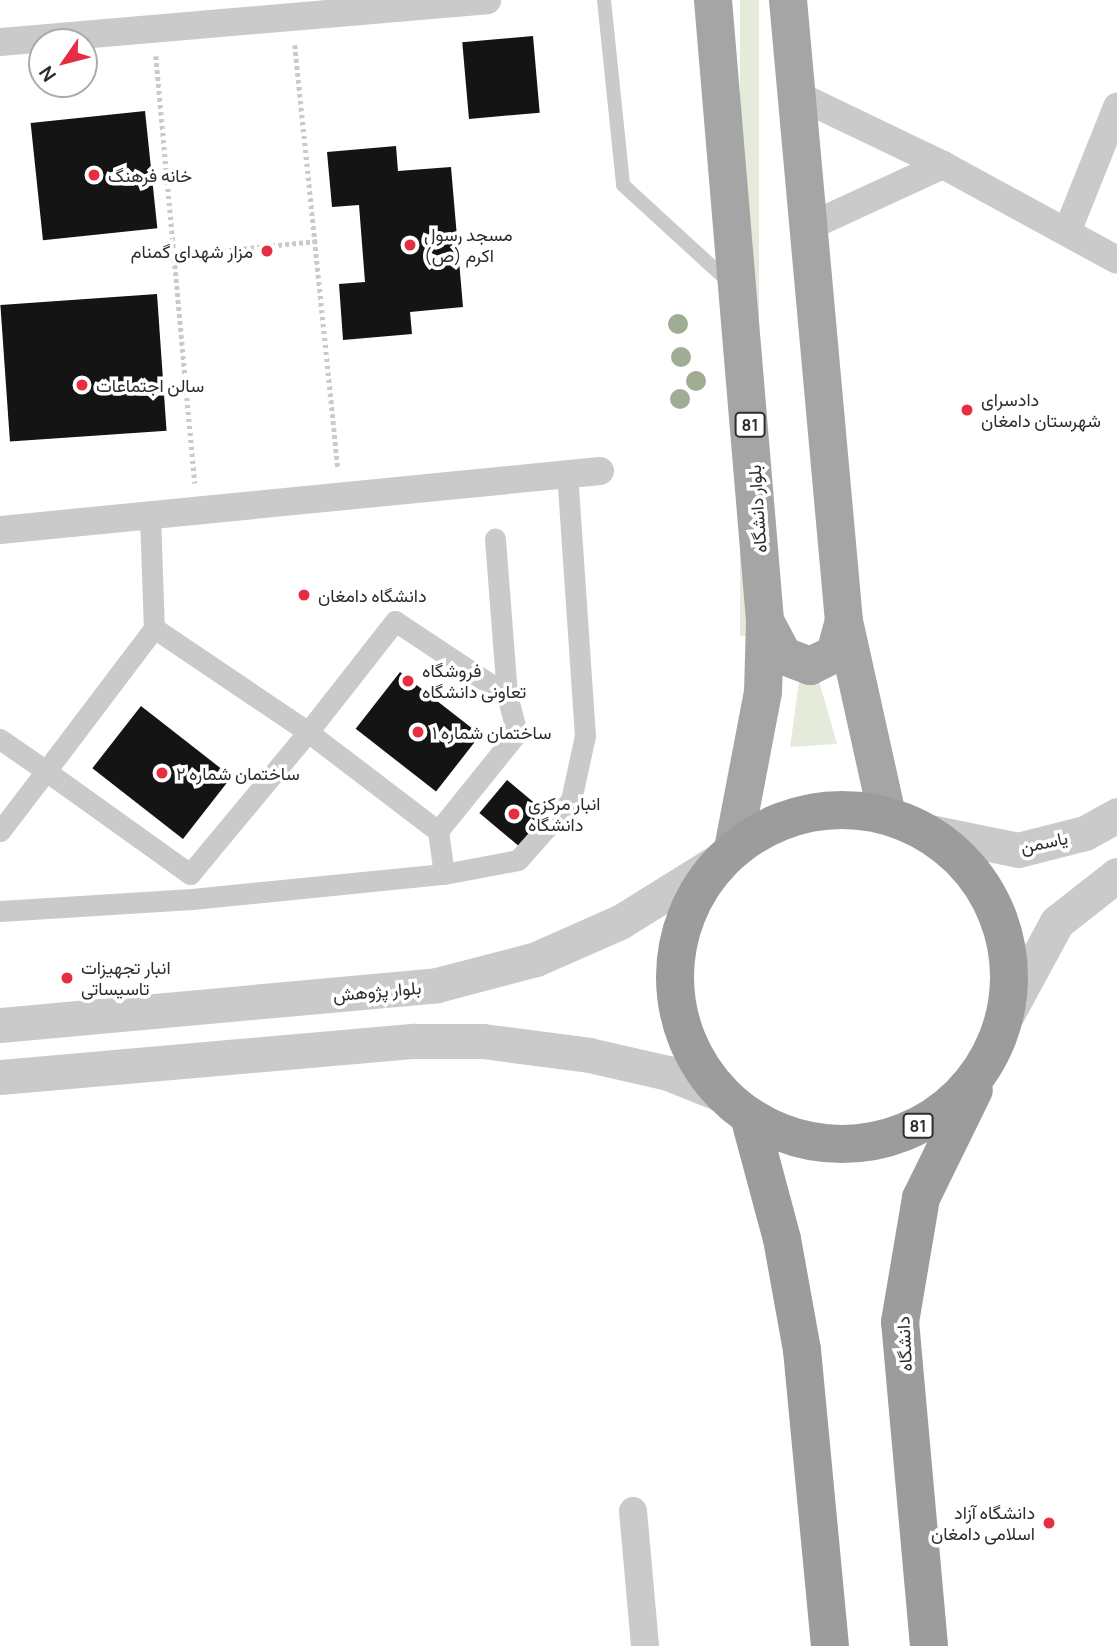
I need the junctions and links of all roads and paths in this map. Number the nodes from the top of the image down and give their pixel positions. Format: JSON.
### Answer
{"nodes":[{"id":1,"x":487,"y":0,"type":"edge"},
{"id":2,"x":604,"y":0,"type":"edge"},
{"id":3,"x":713,"y":0,"type":"edge"},
{"id":4,"x":788,"y":0,"type":"edge"},
{"id":5,"x":291,"y":18,"type":"junction"},
{"id":6,"x":154,"y":31,"type":"junction"},
{"id":7,"x":0,"y":43,"type":"edge"},
{"id":8,"x":796,"y":94,"type":"junction"},
{"id":9,"x":1117,"y":107,"type":"edge"},
{"id":10,"x":943,"y":164,"type":"junction"},
{"id":11,"x":806,"y":228,"type":"junction"},
{"id":12,"x":1067,"y":232,"type":"junction"},
{"id":13,"x":317,"y":241,"type":"junction"},
{"id":14,"x":174,"y":256,"type":"junction"},
{"id":15,"x":1117,"y":260,"type":"edge"},
{"id":16,"x":740,"y":292,"type":"junction"},
{"id":17,"x":600,"y":471,"type":"dead end"},
{"id":18,"x":567,"y":475,"type":"junction"},
{"id":19,"x":341,"y":497,"type":"junction"},
{"id":20,"x":198,"y":511,"type":"junction"},
{"id":21,"x":150,"y":516,"type":"junction"},
{"id":22,"x":0,"y":530,"type":"edge"},
{"id":23,"x":495,"y":537,"type":"dead end"},
{"id":24,"x":765,"y":621,"type":"junction"},
{"id":25,"x":844,"y":621,"type":"junction"},
{"id":26,"x":154,"y":628,"type":"junction"},
{"id":27,"x":507,"y":695,"type":"junction"},
{"id":28,"x":308,"y":732,"type":"junction"},
{"id":29,"x":0,"y":739,"type":"edge"},
{"id":30,"x":46,"y":771,"type":"junction"},
{"id":31,"x":887,"y":815,"type":"junction"},
{"id":32,"x":1117,"y":815,"type":"edge"},
{"id":33,"x":0,"y":831,"type":"edge"},
{"id":34,"x":438,"y":831,"type":"junction"},
{"id":35,"x":925,"y":831,"type":"junction"},
{"id":36,"x":729,"y":853,"type":"junction"},
{"id":37,"x":190,"y":874,"type":"junction"},
{"id":38,"x":444,"y":874,"type":"junction"},
{"id":39,"x":1117,"y":875,"type":"edge"},
{"id":40,"x":192,"y":899,"type":"junction"},
{"id":41,"x":0,"y":911,"type":"edge"},
{"id":42,"x":1005,"y":1018,"type":"junction"},
{"id":43,"x":0,"y":1025,"type":"edge"},
{"id":44,"x":989,"y":1059,"type":"junction"},
{"id":45,"x":0,"y":1077,"type":"edge"},
{"id":46,"x":736,"y":1105,"type":"junction"},
{"id":47,"x":633,"y":1511,"type":"dead end"},
{"id":48,"x":645,"y":1646,"type":"edge"},
{"id":49,"x":830,"y":1646,"type":"edge"},
{"id":50,"x":929,"y":1646,"type":"edge"}],
"edges":[{"from":1,"to":5,"type":"street"},
{"from":2,"to":16,"type":"lane"},
{"from":3,"to":16,"type":"main road","name":"بلوار دانشگاه","number":"81"},
{"from":4,"to":8,"type":"main road"},
{"from":5,"to":6,"type":"street"},
{"from":5,"to":13,"type":"path"},
{"from":6,"to":7,"type":"street"},
{"from":6,"to":14,"type":"path"},
{"from":8,"to":10,"type":"street"},
{"from":8,"to":11,"type":"main road"},
{"from":9,"to":12,"type":"street"},
{"from":10,"to":11,"type":"street"},
{"from":10,"to":12,"type":"street"},
{"from":11,"to":25,"type":"main road"},
{"from":12,"to":15,"type":"street"},
{"from":13,"to":14,"type":"path"},
{"from":13,"to":19,"type":"path"},
{"from":14,"to":20,"type":"path"},
{"from":16,"to":24,"type":"main road","name":"بلوار دانشگاه","number":"81"},
{"from":17,"to":18,"type":"street"},
{"from":18,"to":19,"type":"street"},
{"from":18,"to":38,"type":"street"},
{"from":19,"to":20,"type":"street"},
{"from":20,"to":21,"type":"street"},
{"from":21,"to":22,"type":"street"},
{"from":21,"to":26,"type":"street"},
{"from":23,"to":27,"type":"street"},
{"from":24,"to":25,"type":"main road"},
{"from":24,"to":36,"type":"main road","name":"بلوار دانشگاه","number":"81"},
{"from":25,"to":31,"type":"main road"},
{"from":26,"to":28,"type":"street"},
{"from":26,"to":30,"type":"street"},
{"from":27,"to":28,"type":"street"},
{"from":27,"to":34,"type":"street"},
{"from":28,"to":34,"type":"street"},
{"from":28,"to":37,"type":"street"},
{"from":29,"to":30,"type":"street"},
{"from":30,"to":33,"type":"street"},
{"from":30,"to":37,"type":"street"},
{"from":31,"to":35,"type":"highway","number":"81"},
{"from":31,"to":36,"type":"highway","number":"81"},
{"from":32,"to":35,"type":"street","name":"یاسمن"},
{"from":34,"to":38,"type":"street"},
{"from":35,"to":42,"type":"highway","number":"81"},
{"from":36,"to":43,"type":"street","name":"بلوار پژوهش"},
{"from":36,"to":46,"type":"highway","number":"81"},
{"from":37,"to":40,"type":"street"},
{"from":38,"to":40,"type":"street"},
{"from":39,"to":42,"type":"street"},
{"from":40,"to":41,"type":"street"},
{"from":42,"to":44,"type":"highway","number":"81"},
{"from":44,"to":46,"type":"highway","number":"81"},
{"from":44,"to":50,"type":"highway","name":"دانشگاه","number":"81"},
{"from":45,"to":46,"type":"street"},
{"from":46,"to":49,"type":"highway","number":"81"},
{"from":47,"to":48,"type":"street"}]}
